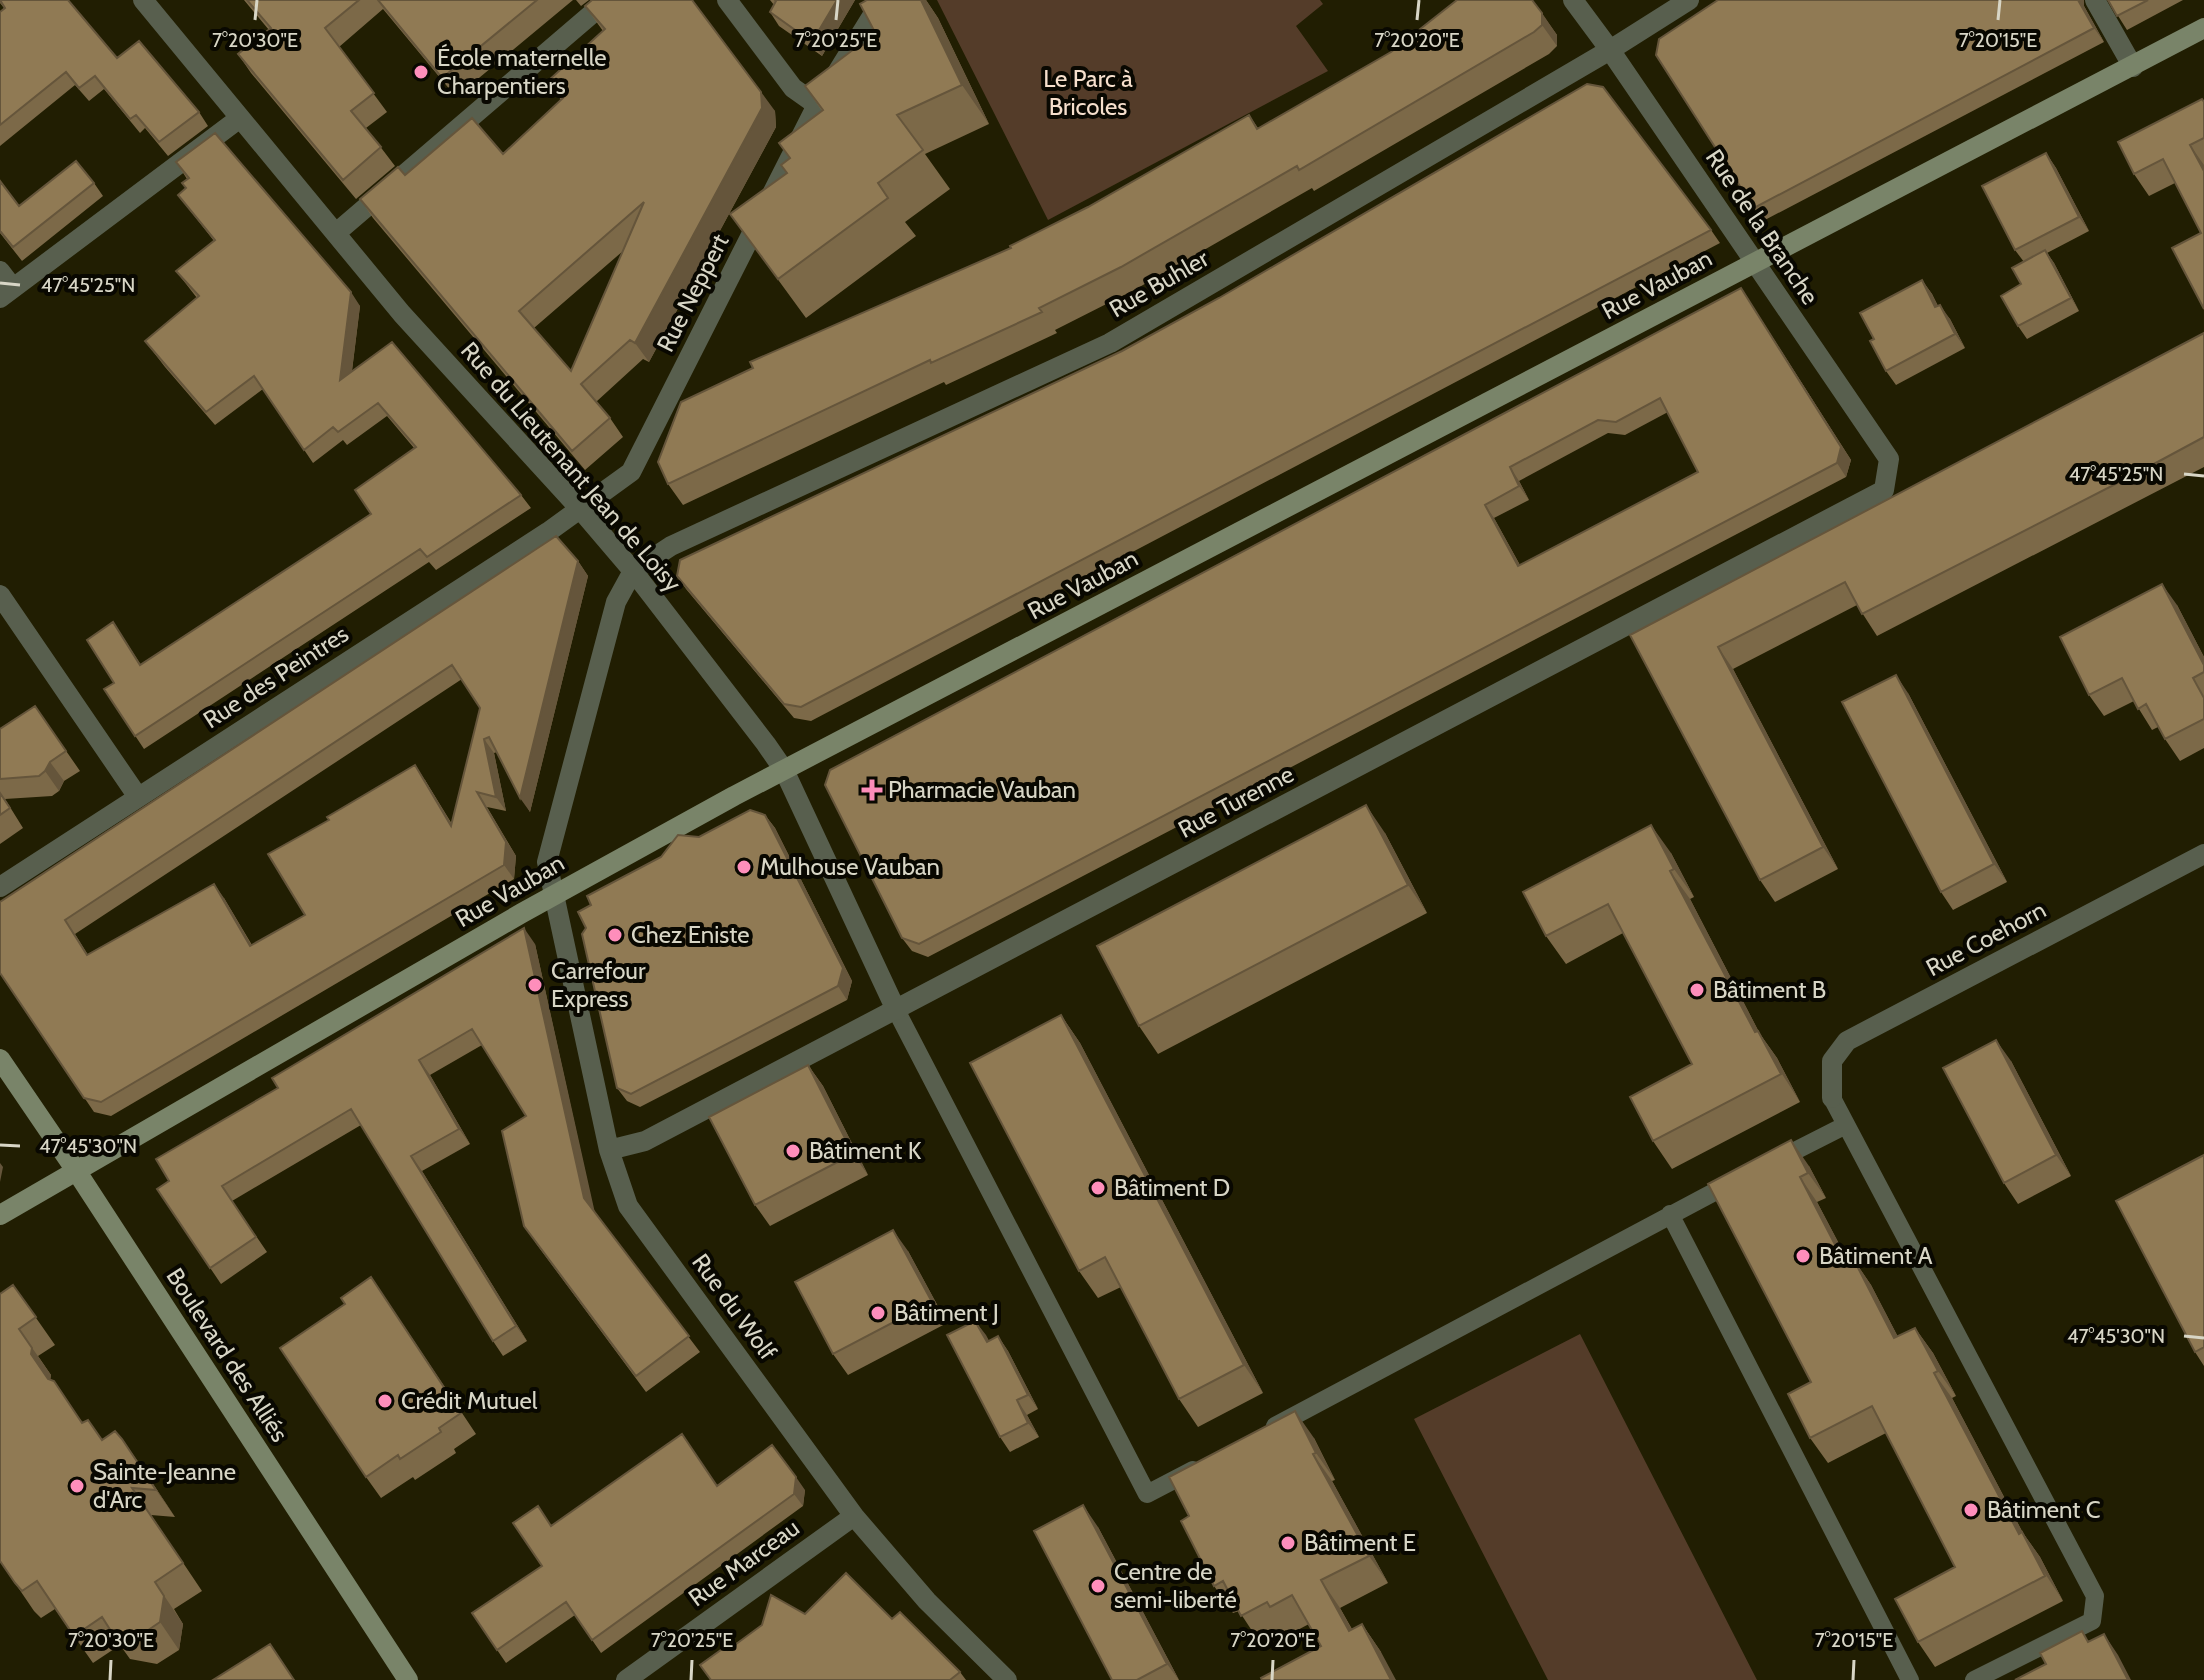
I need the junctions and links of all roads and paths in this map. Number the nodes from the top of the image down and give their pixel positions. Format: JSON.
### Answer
{"nodes":[{"id":1,"x":143,"y":0,"type":"edge"},
{"id":2,"x":608,"y":0,"type":"edge"},
{"id":3,"x":727,"y":0,"type":"edge"},
{"id":4,"x":882,"y":0,"type":"edge"},
{"id":5,"x":1573,"y":0,"type":"edge"},
{"id":6,"x":1689,"y":0,"type":"edge"},
{"id":7,"x":2095,"y":0,"type":"edge"},
{"id":8,"x":2204,"y":28,"type":"edge"},
{"id":9,"x":1610,"y":50,"type":"junction"},
{"id":10,"x":2133,"y":67,"type":"junction"},
{"id":11,"x":817,"y":105,"type":"junction"},
{"id":12,"x":240,"y":118,"type":"junction"},
{"id":13,"x":336,"y":233,"type":"junction"},
{"id":14,"x":1756,"y":263,"type":"junction"},
{"id":15,"x":4,"y":285,"type":"edge"},
{"id":16,"x":1884,"y":490,"type":"joint"},
{"id":17,"x":581,"y":510,"type":"junction"},
{"id":18,"x":633,"y":571,"type":"junction"},
{"id":19,"x":0,"y":595,"type":"edge"},
{"id":20,"x":784,"y":770,"type":"junction"},
{"id":21,"x":138,"y":797,"type":"junction"},
{"id":22,"x":2204,"y":854,"type":"edge"},
{"id":23,"x":0,"y":887,"type":"edge"},
{"id":24,"x":555,"y":895,"type":"junction"},
{"id":25,"x":896,"y":1010,"type":"junction"},
{"id":26,"x":0,"y":1059,"type":"edge"},
{"id":27,"x":1832,"y":1098,"type":"joint"},
{"id":28,"x":1846,"y":1125,"type":"junction"},
{"id":29,"x":609,"y":1150,"type":"junction"},
{"id":30,"x":77,"y":1172,"type":"junction"},
{"id":31,"x":1670,"y":1214,"type":"junction"},
{"id":32,"x":0,"y":1215,"type":"edge"},
{"id":33,"x":1258,"y":1435,"type":"edge"},
{"id":34,"x":1216,"y":1457,"type":"edge"},
{"id":35,"x":854,"y":1516,"type":"junction"},
{"id":36,"x":408,"y":1680,"type":"edge"},
{"id":37,"x":626,"y":1680,"type":"edge"},
{"id":38,"x":1007,"y":1680,"type":"edge"},
{"id":39,"x":1910,"y":1680,"type":"edge"},
{"id":40,"x":1974,"y":1680,"type":"edge"}],
"edges":[{"from":1,"to":12,"type":"street","name":"Rue du Lieutenant Jean de Loisy"},
{"from":2,"to":13,"type":"street"},
{"from":3,"to":11,"type":"street"},
{"from":4,"to":11,"type":"street","name":"Rue Neppert"},
{"from":5,"to":9,"type":"street","name":"Rue de la Branche"},
{"from":6,"to":9,"type":"street","name":"Rue Buhler"},
{"from":7,"to":10,"type":"street"},
{"from":8,"to":10,"type":"main road","name":"Rue Vauban"},
{"from":9,"to":14,"type":"street","name":"Rue de la Branche"},
{"from":9,"to":18,"type":"street","name":"Rue Buhler"},
{"from":10,"to":14,"type":"main road","name":"Rue Vauban"},
{"from":11,"to":17,"type":"street","name":"Rue Neppert"},
{"from":12,"to":13,"type":"street","name":"Rue du Lieutenant Jean de Loisy"},
{"from":12,"to":15,"type":"street"},
{"from":13,"to":17,"type":"street","name":"Rue du Lieutenant Jean de Loisy"},
{"from":14,"to":16,"type":"street","name":"Rue de la Branche"},
{"from":14,"to":20,"type":"main road","name":"Rue Vauban"},
{"from":16,"to":25,"type":"street","name":"Rue Turenne"},
{"from":17,"to":18,"type":"street","name":"Rue du Lieutenant Jean de Loisy"},
{"from":17,"to":21,"type":"street","name":"Rue des Peintres"},
{"from":18,"to":20,"type":"street","name":"Rue du Lieutenant Jean de Loisy"},
{"from":18,"to":24,"type":"street"},
{"from":19,"to":21,"type":"street"},
{"from":20,"to":24,"type":"main road","name":"Rue Vauban"},
{"from":20,"to":25,"type":"street","name":"Rue du Lieutenant Jean de Loisy"},
{"from":21,"to":23,"type":"street","name":"Rue des Peintres"},
{"from":22,"to":27,"type":"street","name":"Rue Coehorn"},
{"from":24,"to":29,"type":"street","name":"Rue du Wolf"},
{"from":24,"to":30,"type":"main road","name":"Rue Vauban"},
{"from":25,"to":29,"type":"street","name":"Rue Turenne"},
{"from":25,"to":34,"type":"lane"},
{"from":26,"to":30,"type":"main road","name":"Boulevard des Alliés"},
{"from":27,"to":28,"type":"lane"},
{"from":28,"to":31,"type":"lane"},
{"from":28,"to":40,"type":"lane"},
{"from":29,"to":35,"type":"street","name":"Rue du Wolf"},
{"from":30,"to":32,"type":"main road","name":"Rue Vauban"},
{"from":30,"to":36,"type":"main road","name":"Boulevard des Alliés"},
{"from":31,"to":33,"type":"lane"},
{"from":31,"to":39,"type":"lane"},
{"from":35,"to":37,"type":"street","name":"Rue Marceau"},
{"from":35,"to":38,"type":"street","name":"Rue du Wolf"}]}
